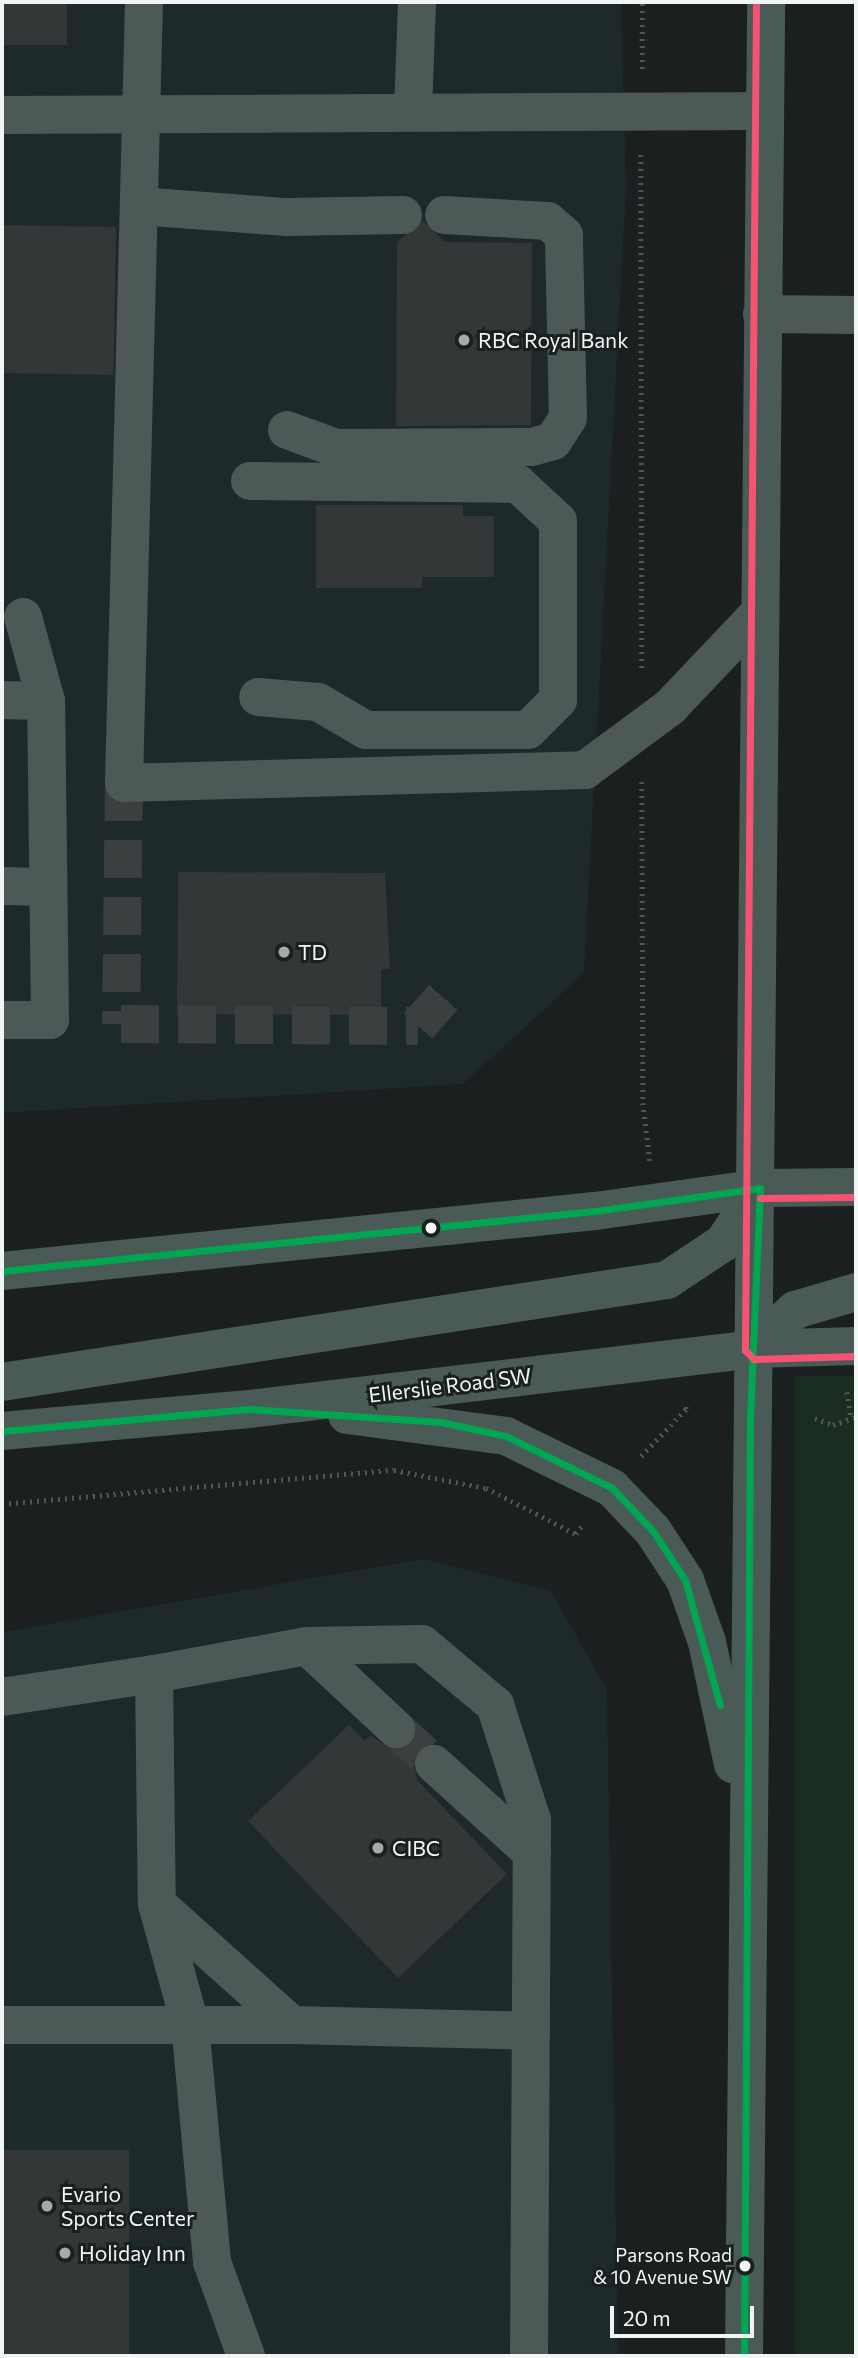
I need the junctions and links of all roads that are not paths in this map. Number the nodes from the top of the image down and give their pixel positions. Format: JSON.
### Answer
{"nodes":[{"id":1,"x":145,"y":2,"type":"edge"},
{"id":2,"x":417,"y":2,"type":"edge"},
{"id":3,"x":766,"y":2,"type":"edge"},
{"id":4,"x":765,"y":111,"type":"junction"},
{"id":5,"x":413,"y":112,"type":"junction"},
{"id":6,"x":142,"y":114,"type":"junction"},
{"id":7,"x":2,"y":116,"type":"edge"},
{"id":8,"x":139,"y":206,"type":"junction"},
{"id":9,"x":403,"y":215,"type":"dead end"},
{"id":10,"x":444,"y":215,"type":"dead end"},
{"id":11,"x":762,"y":314,"type":"junction"},
{"id":12,"x":856,"y":315,"type":"edge"},
{"id":13,"x":287,"y":430,"type":"dead end"},
{"id":14,"x":250,"y":481,"type":"dead end"},
{"id":15,"x":760,"y":612,"type":"junction"},
{"id":16,"x":23,"y":617,"type":"dead end"},
{"id":17,"x":258,"y":697,"type":"dead end"},
{"id":18,"x":2,"y":700,"type":"edge"},
{"id":19,"x":46,"y":701,"type":"junction"},
{"id":20,"x":2,"y":886,"type":"edge"},
{"id":21,"x":48,"y":887,"type":"junction"},
{"id":22,"x":2,"y":1020,"type":"edge"},
{"id":23,"x":856,"y":1187,"type":"edge"},
{"id":24,"x":760,"y":1188,"type":"junction"},
{"id":25,"x":2,"y":1271,"type":"edge"},
{"id":26,"x":856,"y":1292,"type":"edge"},
{"id":27,"x":856,"y":1346,"type":"edge"},
{"id":28,"x":755,"y":1349,"type":"junction"},
{"id":29,"x":2,"y":1382,"type":"edge"},
{"id":30,"x":249,"y":1409,"type":"junction"},
{"id":31,"x":2,"y":1431,"type":"edge"},
{"id":32,"x":307,"y":1646,"type":"junction"},
{"id":33,"x":154,"y":1674,"type":"junction"},
{"id":34,"x":2,"y":1697,"type":"edge"},
{"id":35,"x":396,"y":1729,"type":"tunnel mouth"},
{"id":36,"x":434,"y":1764,"type":"tunnel mouth"},
{"id":37,"x":748,"y":1838,"type":"junction"},
{"id":38,"x":531,"y":1853,"type":"junction"},
{"id":39,"x":157,"y":1904,"type":"junction"},
{"id":40,"x":190,"y":2024,"type":"junction"},
{"id":41,"x":2,"y":2025,"type":"edge"},
{"id":42,"x":292,"y":2025,"type":"junction"},
{"id":43,"x":531,"y":2031,"type":"junction"},
{"id":44,"x":246,"y":2356,"type":"edge"},
{"id":45,"x":529,"y":2356,"type":"edge"},
{"id":46,"x":744,"y":2356,"type":"edge"}],
"edges":[{"from":1,"to":6,"type":"lane"},
{"from":2,"to":5,"type":"lane"},
{"from":3,"to":4,"type":"main road"},
{"from":4,"to":5,"type":"lane"},
{"from":4,"to":11,"type":"main road"},
{"from":5,"to":6,"type":"lane"},
{"from":6,"to":7,"type":"lane"},
{"from":6,"to":8,"type":"lane"},
{"from":8,"to":9,"type":"lane"},
{"from":8,"to":15,"type":"lane"},
{"from":10,"to":13,"type":"lane"},
{"from":11,"to":12,"type":"lane"},
{"from":11,"to":15,"type":"main road"},
{"from":14,"to":17,"type":"lane"},
{"from":15,"to":24,"type":"main road"},
{"from":16,"to":19,"type":"lane"},
{"from":18,"to":19,"type":"lane"},
{"from":19,"to":21,"type":"lane"},
{"from":20,"to":21,"type":"lane"},
{"from":21,"to":22,"type":"lane"},
{"from":23,"to":24,"type":"main road"},
{"from":24,"to":25,"type":"main road"},
{"from":24,"to":28,"type":"main road"},
{"from":24,"to":29,"type":"main road"},
{"from":26,"to":28,"type":"main road"},
{"from":27,"to":28,"type":"main road","name":"Ellerslie Road SW"},
{"from":28,"to":30,"type":"main road","name":"Ellerslie Road SW"},
{"from":28,"to":37,"type":"main road"},
{"from":30,"to":31,"type":"main road","name":"Ellerslie Road SW"},
{"from":30,"to":37,"type":"main road"},
{"from":32,"to":33,"type":"lane"},
{"from":32,"to":35,"type":"lane"},
{"from":32,"to":38,"type":"lane"},
{"from":33,"to":34,"type":"lane"},
{"from":33,"to":39,"type":"lane"},
{"from":36,"to":38,"type":"lane"},
{"from":37,"to":46,"type":"main road"},
{"from":38,"to":43,"type":"lane"},
{"from":39,"to":40,"type":"lane"},
{"from":39,"to":42,"type":"lane"},
{"from":40,"to":41,"type":"lane"},
{"from":40,"to":42,"type":"lane"},
{"from":40,"to":44,"type":"lane"},
{"from":42,"to":43,"type":"lane"},
{"from":43,"to":45,"type":"lane"}]}
